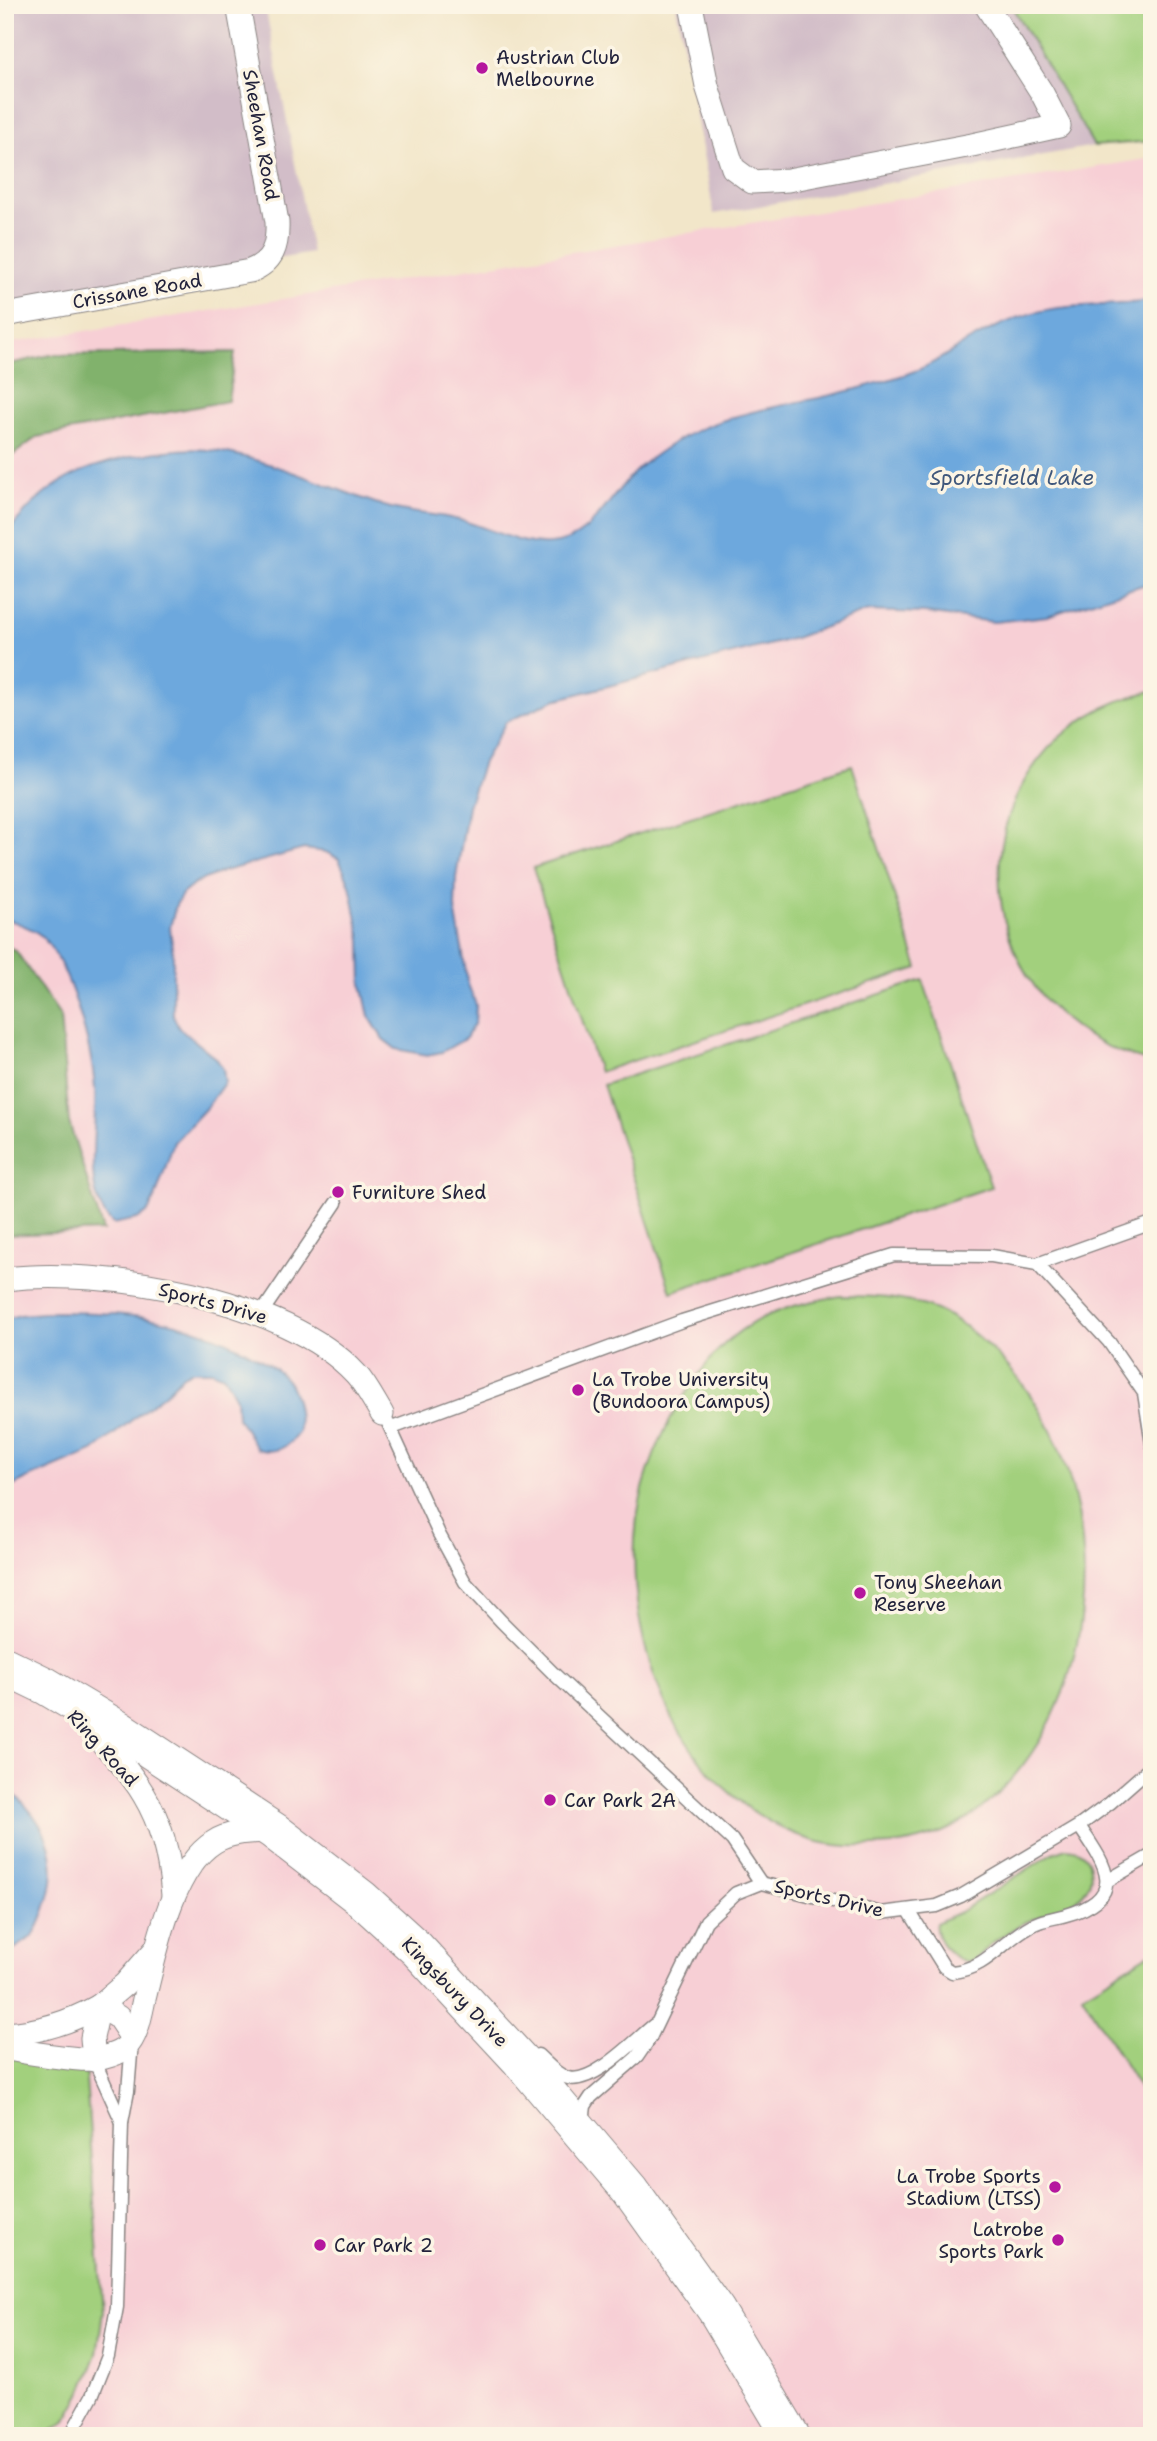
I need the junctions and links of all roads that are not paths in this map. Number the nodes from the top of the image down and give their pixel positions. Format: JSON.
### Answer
{"nodes":[{"id":1,"x":238,"y":5,"type":"edge"},
{"id":2,"x":691,"y":5,"type":"edge"},
{"id":3,"x":986,"y":5,"type":"edge"},
{"id":4,"x":267,"y":262,"type":"joint"},
{"id":5,"x":5,"y":315,"type":"edge"},
{"id":6,"x":336,"y":1203,"type":"dead end"},
{"id":7,"x":1152,"y":1223,"type":"edge"},
{"id":8,"x":1037,"y":1264,"type":"junction"},
{"id":9,"x":5,"y":1279,"type":"edge"},
{"id":10,"x":261,"y":1314,"type":"junction"},
{"id":11,"x":387,"y":1421,"type":"junction"},
{"id":12,"x":1152,"y":1444,"type":"edge"},
{"id":13,"x":5,"y":1666,"type":"edge"},
{"id":14,"x":46,"y":1686,"type":"junction"},
{"id":15,"x":1151,"y":1767,"type":"edge"},
{"id":16,"x":1079,"y":1826,"type":"junction"},
{"id":17,"x":274,"y":1831,"type":"junction"},
{"id":18,"x":1152,"y":1855,"type":"edge"},
{"id":19,"x":1107,"y":1881,"type":"junction"},
{"id":20,"x":761,"y":1883,"type":"junction"},
{"id":21,"x":173,"y":1895,"type":"junction"},
{"id":22,"x":909,"y":1911,"type":"junction"},
{"id":23,"x":157,"y":1947,"type":"junction"},
{"id":24,"x":99,"y":2006,"type":"junction"},
{"id":25,"x":474,"y":2009,"type":"junction"},
{"id":26,"x":657,"y":2022,"type":"junction"},
{"id":27,"x":5,"y":2034,"type":"edge"},
{"id":28,"x":516,"y":2035,"type":"dead end"},
{"id":29,"x":132,"y":2038,"type":"junction"},
{"id":30,"x":5,"y":2048,"type":"edge"},
{"id":31,"x":530,"y":2048,"type":"dead end"},
{"id":32,"x":94,"y":2060,"type":"junction"},
{"id":33,"x":122,"y":2122,"type":"junction"},
{"id":34,"x":584,"y":2137,"type":"junction"},
{"id":35,"x":74,"y":2436,"type":"edge"},
{"id":36,"x":791,"y":2436,"type":"edge"}],
"edges":[{"from":1,"to":4,"type":"street","name":"Sheehan Road"},
{"from":2,"to":3,"type":"street"},
{"from":4,"to":5,"type":"street","name":"Crissane Road"},
{"from":6,"to":10,"type":"lane"},
{"from":7,"to":8,"type":"lane"},
{"from":8,"to":11,"type":"lane"},
{"from":8,"to":12,"type":"lane"},
{"from":9,"to":10,"type":"street","name":"Sports Drive"},
{"from":10,"to":11,"type":"street","name":"Sports Drive"},
{"from":11,"to":20,"type":"lane"},
{"from":13,"to":14,"type":"main road","name":"Kingsbury Drive"},
{"from":14,"to":17,"type":"main road","name":"Kingsbury Drive"},
{"from":14,"to":21,"type":"street","name":"Ring Road"},
{"from":15,"to":16,"type":"lane","name":"Sports Drive"},
{"from":16,"to":19,"type":"lane"},
{"from":16,"to":22,"type":"lane","name":"Sports Drive"},
{"from":17,"to":21,"type":"street","name":"Ring Road"},
{"from":17,"to":25,"type":"main road","name":"Kingsbury Drive"},
{"from":18,"to":19,"type":"lane","name":"Sports Drive"},
{"from":19,"to":22,"type":"lane","name":"Sports Drive"},
{"from":20,"to":22,"type":"lane","name":"Sports Drive"},
{"from":20,"to":26,"type":"lane","name":"Sports Drive"},
{"from":21,"to":23,"type":"street","name":"Ring Road"},
{"from":23,"to":24,"type":"street","name":"Ring Road"},
{"from":23,"to":29,"type":"street","name":"Ring Road"},
{"from":24,"to":27,"type":"street","name":"Ring Road"},
{"from":24,"to":29,"type":"street"},
{"from":24,"to":32,"type":"street"},
{"from":25,"to":28,"type":"lane"},
{"from":25,"to":34,"type":"main road","name":"Kingsbury Drive"},
{"from":26,"to":31,"type":"lane","name":"Sports Drive"},
{"from":26,"to":34,"type":"lane","name":"Sports Drive"},
{"from":29,"to":32,"type":"street"},
{"from":29,"to":33,"type":"lane"},
{"from":30,"to":32,"type":"street"},
{"from":32,"to":33,"type":"lane"},
{"from":33,"to":35,"type":"lane"},
{"from":34,"to":36,"type":"main road","name":"Kingsbury Drive"}]}
